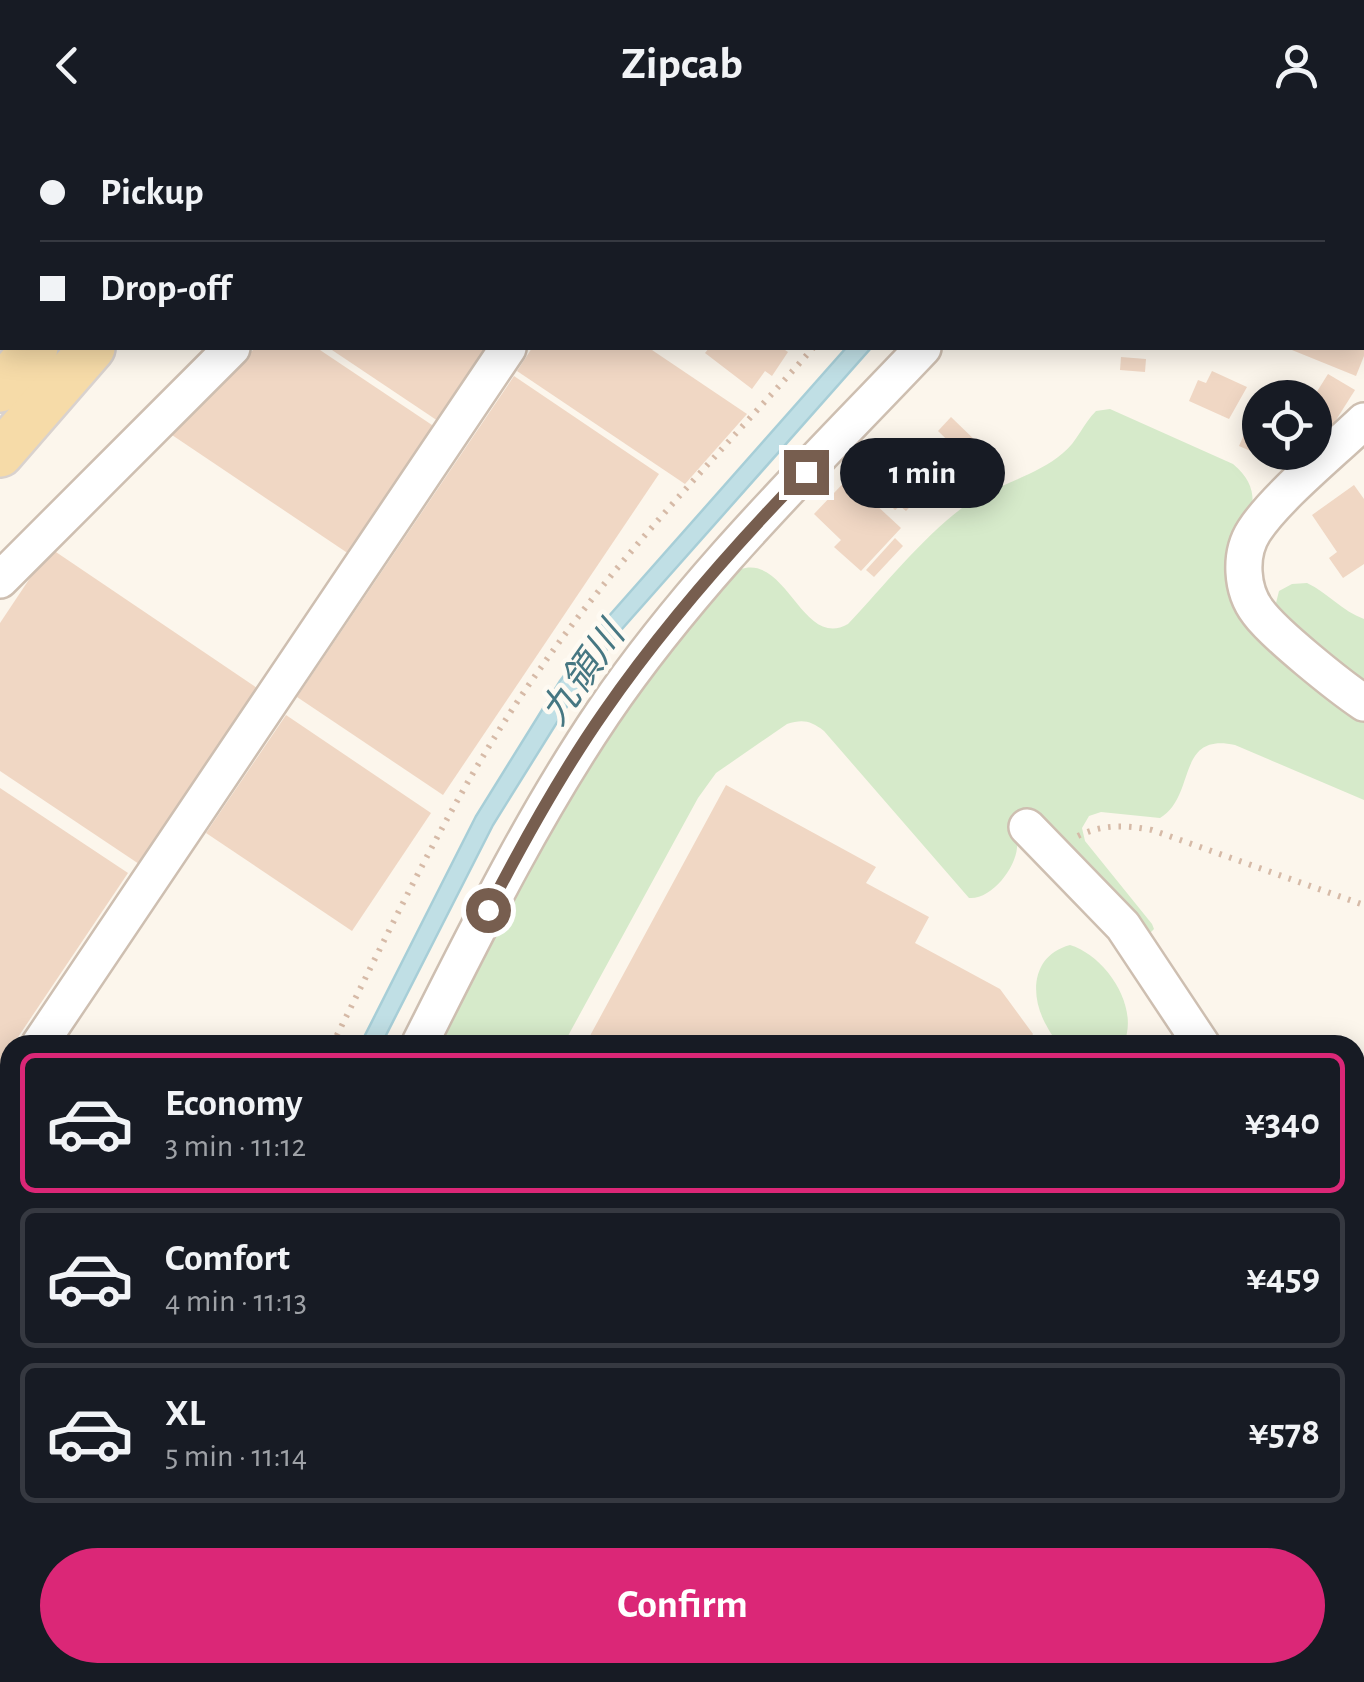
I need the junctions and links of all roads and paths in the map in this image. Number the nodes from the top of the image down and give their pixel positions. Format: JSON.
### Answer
{"nodes":[{"id":1,"x":34,"y":350,"type":"edge"},
{"id":2,"x":90,"y":350,"type":"edge"},
{"id":3,"x":230,"y":350,"type":"edge"},
{"id":4,"x":507,"y":350,"type":"edge"},
{"id":5,"x":811,"y":350,"type":"edge"},
{"id":6,"x":903,"y":354,"type":"edge"},
{"id":7,"x":0,"y":389,"type":"edge"},
{"id":8,"x":1364,"y":421,"type":"edge"},
{"id":9,"x":0,"y":454,"type":"edge"},
{"id":10,"x":0,"y":580,"type":"edge"},
{"id":11,"x":1364,"y":703,"type":"edge"},
{"id":12,"x":1038,"y":839,"type":"joint"},
{"id":13,"x":1364,"y":905,"type":"edge"},
{"id":14,"x":47,"y":1035,"type":"edge"},
{"id":15,"x":337,"y":1035,"type":"edge"},
{"id":16,"x":424,"y":1035,"type":"edge"},
{"id":17,"x":1195,"y":1035,"type":"edge"}],
"edges":[{"from":1,"to":7,"type":"main road"},
{"from":2,"to":9,"type":"main road"},
{"from":3,"to":10,"type":"street"},
{"from":4,"to":14,"type":"street"},
{"from":5,"to":15,"type":"path"},
{"from":6,"to":16,"type":"street"},
{"from":8,"to":11,"type":"street"},
{"from":12,"to":13,"type":"path"},
{"from":12,"to":17,"type":"street"}]}
